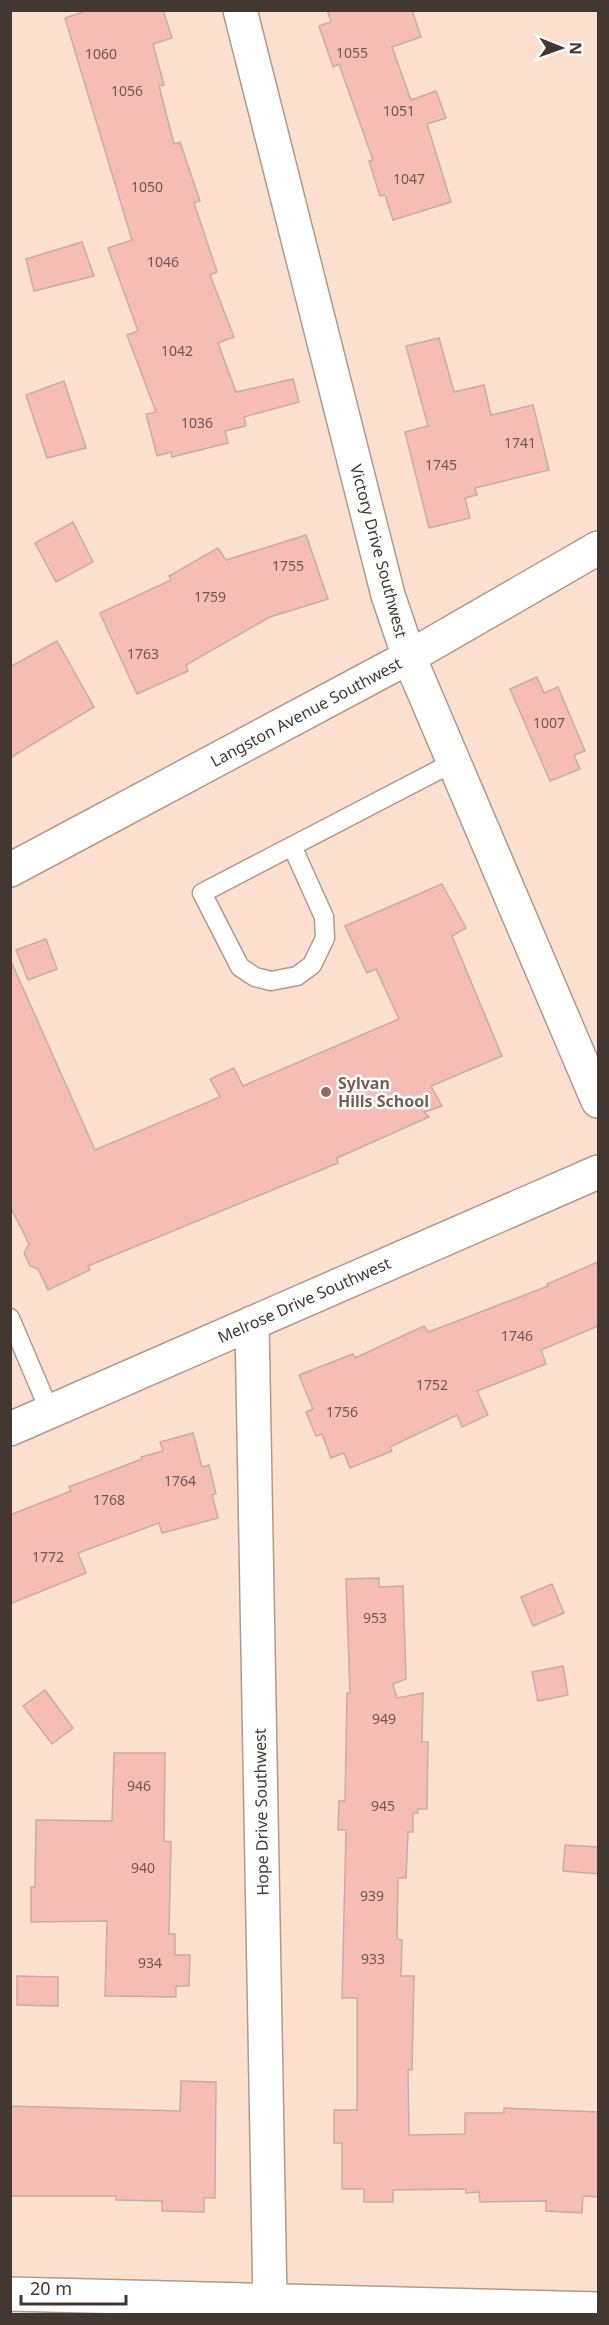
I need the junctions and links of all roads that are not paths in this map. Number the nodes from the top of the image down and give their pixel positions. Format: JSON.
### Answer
{"nodes":[{"id":1,"x":240,"y":10,"type":"edge"},
{"id":2,"x":598,"y":548,"type":"edge"},
{"id":3,"x":409,"y":657,"type":"junction"},
{"id":4,"x":454,"y":762,"type":"junction"},
{"id":5,"x":292,"y":846,"type":"junction"},
{"id":6,"x":10,"y":870,"type":"edge"},
{"id":7,"x":598,"y":1101,"type":"edge"},
{"id":8,"x":598,"y":1172,"type":"edge"},
{"id":9,"x":10,"y":1318,"type":"edge"},
{"id":10,"x":252,"y":1323,"type":"junction"},
{"id":11,"x":50,"y":1412,"type":"junction"},
{"id":12,"x":10,"y":1429,"type":"edge"},
{"id":13,"x":10,"y":2294,"type":"edge"},
{"id":14,"x":270,"y":2301,"type":"junction"},
{"id":15,"x":598,"y":2309,"type":"edge"}],
"edges":[{"from":1,"to":3,"type":"street","name":"Victory Drive Southwest"},
{"from":2,"to":3,"type":"street","name":"Langston Avenue Southwest"},
{"from":3,"to":4,"type":"street","name":"Victory Drive Southwest"},
{"from":3,"to":6,"type":"street","name":"Langston Avenue Southwest"},
{"from":4,"to":5,"type":"lane"},
{"from":4,"to":7,"type":"street","name":"Victory Drive Southwest"},
{"from":5,"to":5,"type":"lane"},
{"from":8,"to":10,"type":"street","name":"Melrose Drive Southwest"},
{"from":9,"to":11,"type":"lane"},
{"from":10,"to":11,"type":"street","name":"Melrose Drive Southwest"},
{"from":10,"to":14,"type":"street","name":"Hope Drive Southwest"},
{"from":11,"to":12,"type":"street","name":"Melrose Drive Southwest"},
{"from":13,"to":14,"type":"street"},
{"from":14,"to":15,"type":"street"}]}
